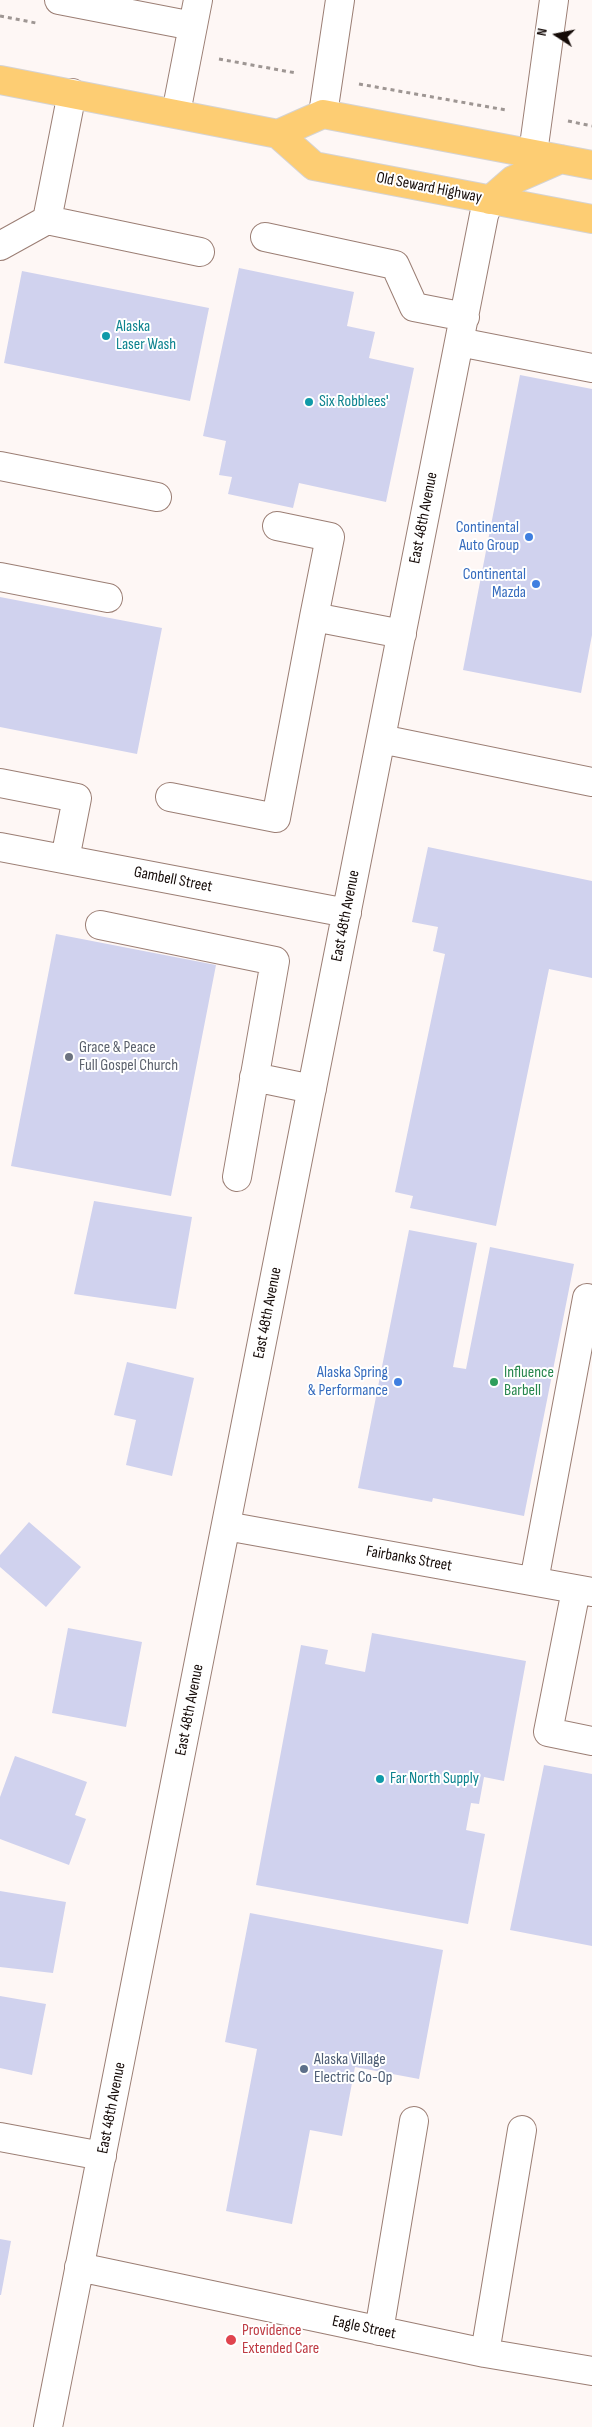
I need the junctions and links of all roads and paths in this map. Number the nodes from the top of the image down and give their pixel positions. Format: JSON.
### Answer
{"nodes":[{"id":1,"x":59,"y":0,"type":"edge"},
{"id":2,"x":340,"y":0,"type":"edge"},
{"id":3,"x":554,"y":0,"type":"edge"},
{"id":4,"x":195,"y":13,"type":"edge"},
{"id":5,"x":0,"y":80,"type":"edge"},
{"id":6,"x":72,"y":93,"type":"junction"},
{"id":7,"x":176,"y":113,"type":"junction"},
{"id":8,"x":322,"y":114,"type":"junction"},
{"id":9,"x":278,"y":134,"type":"junction"},
{"id":10,"x":533,"y":153,"type":"junction"},
{"id":11,"x":561,"y":159,"type":"junction"},
{"id":12,"x":592,"y":165,"type":"edge"},
{"id":13,"x":490,"y":200,"type":"junction"},
{"id":14,"x":592,"y":219,"type":"edge"},
{"id":15,"x":47,"y":220,"type":"junction"},
{"id":16,"x":265,"y":237,"type":"dead end"},
{"id":17,"x":0,"y":246,"type":"edge"},
{"id":18,"x":200,"y":252,"type":"dead end"},
{"id":19,"x":462,"y":329,"type":"junction"},
{"id":20,"x":592,"y":368,"type":"edge"},
{"id":21,"x":0,"y":466,"type":"edge"},
{"id":22,"x":157,"y":497,"type":"dead end"},
{"id":23,"x":277,"y":526,"type":"dead end"},
{"id":24,"x":0,"y":577,"type":"edge"},
{"id":25,"x":108,"y":598,"type":"dead end"},
{"id":26,"x":314,"y":617,"type":"junction"},
{"id":27,"x":402,"y":634,"type":"junction"},
{"id":28,"x":381,"y":739,"type":"junction"},
{"id":29,"x":592,"y":782,"type":"edge"},
{"id":30,"x":0,"y":783,"type":"edge"},
{"id":31,"x":170,"y":797,"type":"dead end"},
{"id":32,"x":0,"y":847,"type":"edge"},
{"id":33,"x":65,"y":859,"type":"junction"},
{"id":34,"x":347,"y":913,"type":"junction"},
{"id":35,"x":100,"y":924,"type":"dead end"},
{"id":36,"x":254,"y":1077,"type":"junction"},
{"id":37,"x":312,"y":1090,"type":"junction"},
{"id":38,"x":237,"y":1177,"type":"dead end"},
{"id":39,"x":587,"y":1298,"type":"dead end"},
{"id":40,"x":226,"y":1526,"type":"junction"},
{"id":41,"x":534,"y":1582,"type":"junction"},
{"id":42,"x":584,"y":1591,"type":"edge"},
{"id":43,"x":592,"y":1741,"type":"edge"},
{"id":44,"x":414,"y":2121,"type":"dead end"},
{"id":45,"x":522,"y":2130,"type":"dead end"},
{"id":46,"x":0,"y":2137,"type":"edge"},
{"id":47,"x":102,"y":2156,"type":"junction"},
{"id":48,"x":79,"y":2267,"type":"junction"},
{"id":49,"x":379,"y":2331,"type":"junction"},
{"id":50,"x":485,"y":2353,"type":"junction"},
{"id":51,"x":592,"y":2371,"type":"edge"},
{"id":52,"x":48,"y":2427,"type":"edge"}],
"edges":[{"from":1,"to":4,"type":"street"},
{"from":2,"to":8,"type":"street"},
{"from":3,"to":10,"type":"street"},
{"from":4,"to":7,"type":"street"},
{"from":5,"to":6,"type":"main road","name":"Old Seward Highway"},
{"from":6,"to":7,"type":"main road","name":"Old Seward Highway"},
{"from":6,"to":15,"type":"street"},
{"from":7,"to":9,"type":"main road","name":"Old Seward Highway"},
{"from":8,"to":9,"type":"main road"},
{"from":8,"to":10,"type":"main road"},
{"from":9,"to":13,"type":"main road","name":"Old Seward Highway"},
{"from":10,"to":11,"type":"main road"},
{"from":11,"to":12,"type":"main road"},
{"from":11,"to":13,"type":"main road"},
{"from":13,"to":14,"type":"main road","name":"Old Seward Highway"},
{"from":13,"to":19,"type":"street","name":"East 48th Avenue"},
{"from":15,"to":17,"type":"street"},
{"from":15,"to":18,"type":"street"},
{"from":16,"to":19,"type":"street"},
{"from":19,"to":20,"type":"street"},
{"from":19,"to":27,"type":"street","name":"East 48th Avenue"},
{"from":21,"to":22,"type":"street"},
{"from":23,"to":26,"type":"street"},
{"from":24,"to":25,"type":"street"},
{"from":26,"to":27,"type":"street"},
{"from":26,"to":31,"type":"street"},
{"from":27,"to":28,"type":"street","name":"East 48th Avenue"},
{"from":28,"to":29,"type":"street"},
{"from":28,"to":34,"type":"street","name":"East 48th Avenue"},
{"from":30,"to":33,"type":"street"},
{"from":32,"to":33,"type":"street","name":"Gambell Street"},
{"from":33,"to":34,"type":"street","name":"Gambell Street"},
{"from":34,"to":37,"type":"street","name":"East 48th Avenue"},
{"from":35,"to":36,"type":"street"},
{"from":36,"to":37,"type":"street"},
{"from":36,"to":38,"type":"street"},
{"from":37,"to":40,"type":"street","name":"East 48th Avenue"},
{"from":39,"to":41,"type":"street"},
{"from":40,"to":41,"type":"street","name":"Fairbanks Street"},
{"from":40,"to":47,"type":"street","name":"East 48th Avenue"},
{"from":41,"to":42,"type":"street","name":"Fairbanks Street"},
{"from":42,"to":43,"type":"street"},
{"from":44,"to":49,"type":"street"},
{"from":45,"to":50,"type":"street"},
{"from":46,"to":47,"type":"street"},
{"from":47,"to":48,"type":"street","name":"East 48th Avenue"},
{"from":48,"to":49,"type":"street","name":"Eagle Street"},
{"from":48,"to":52,"type":"street","name":"East 48th Avenue"},
{"from":49,"to":50,"type":"street","name":"Eagle Street"},
{"from":50,"to":51,"type":"street","name":"Eagle Street"}]}
